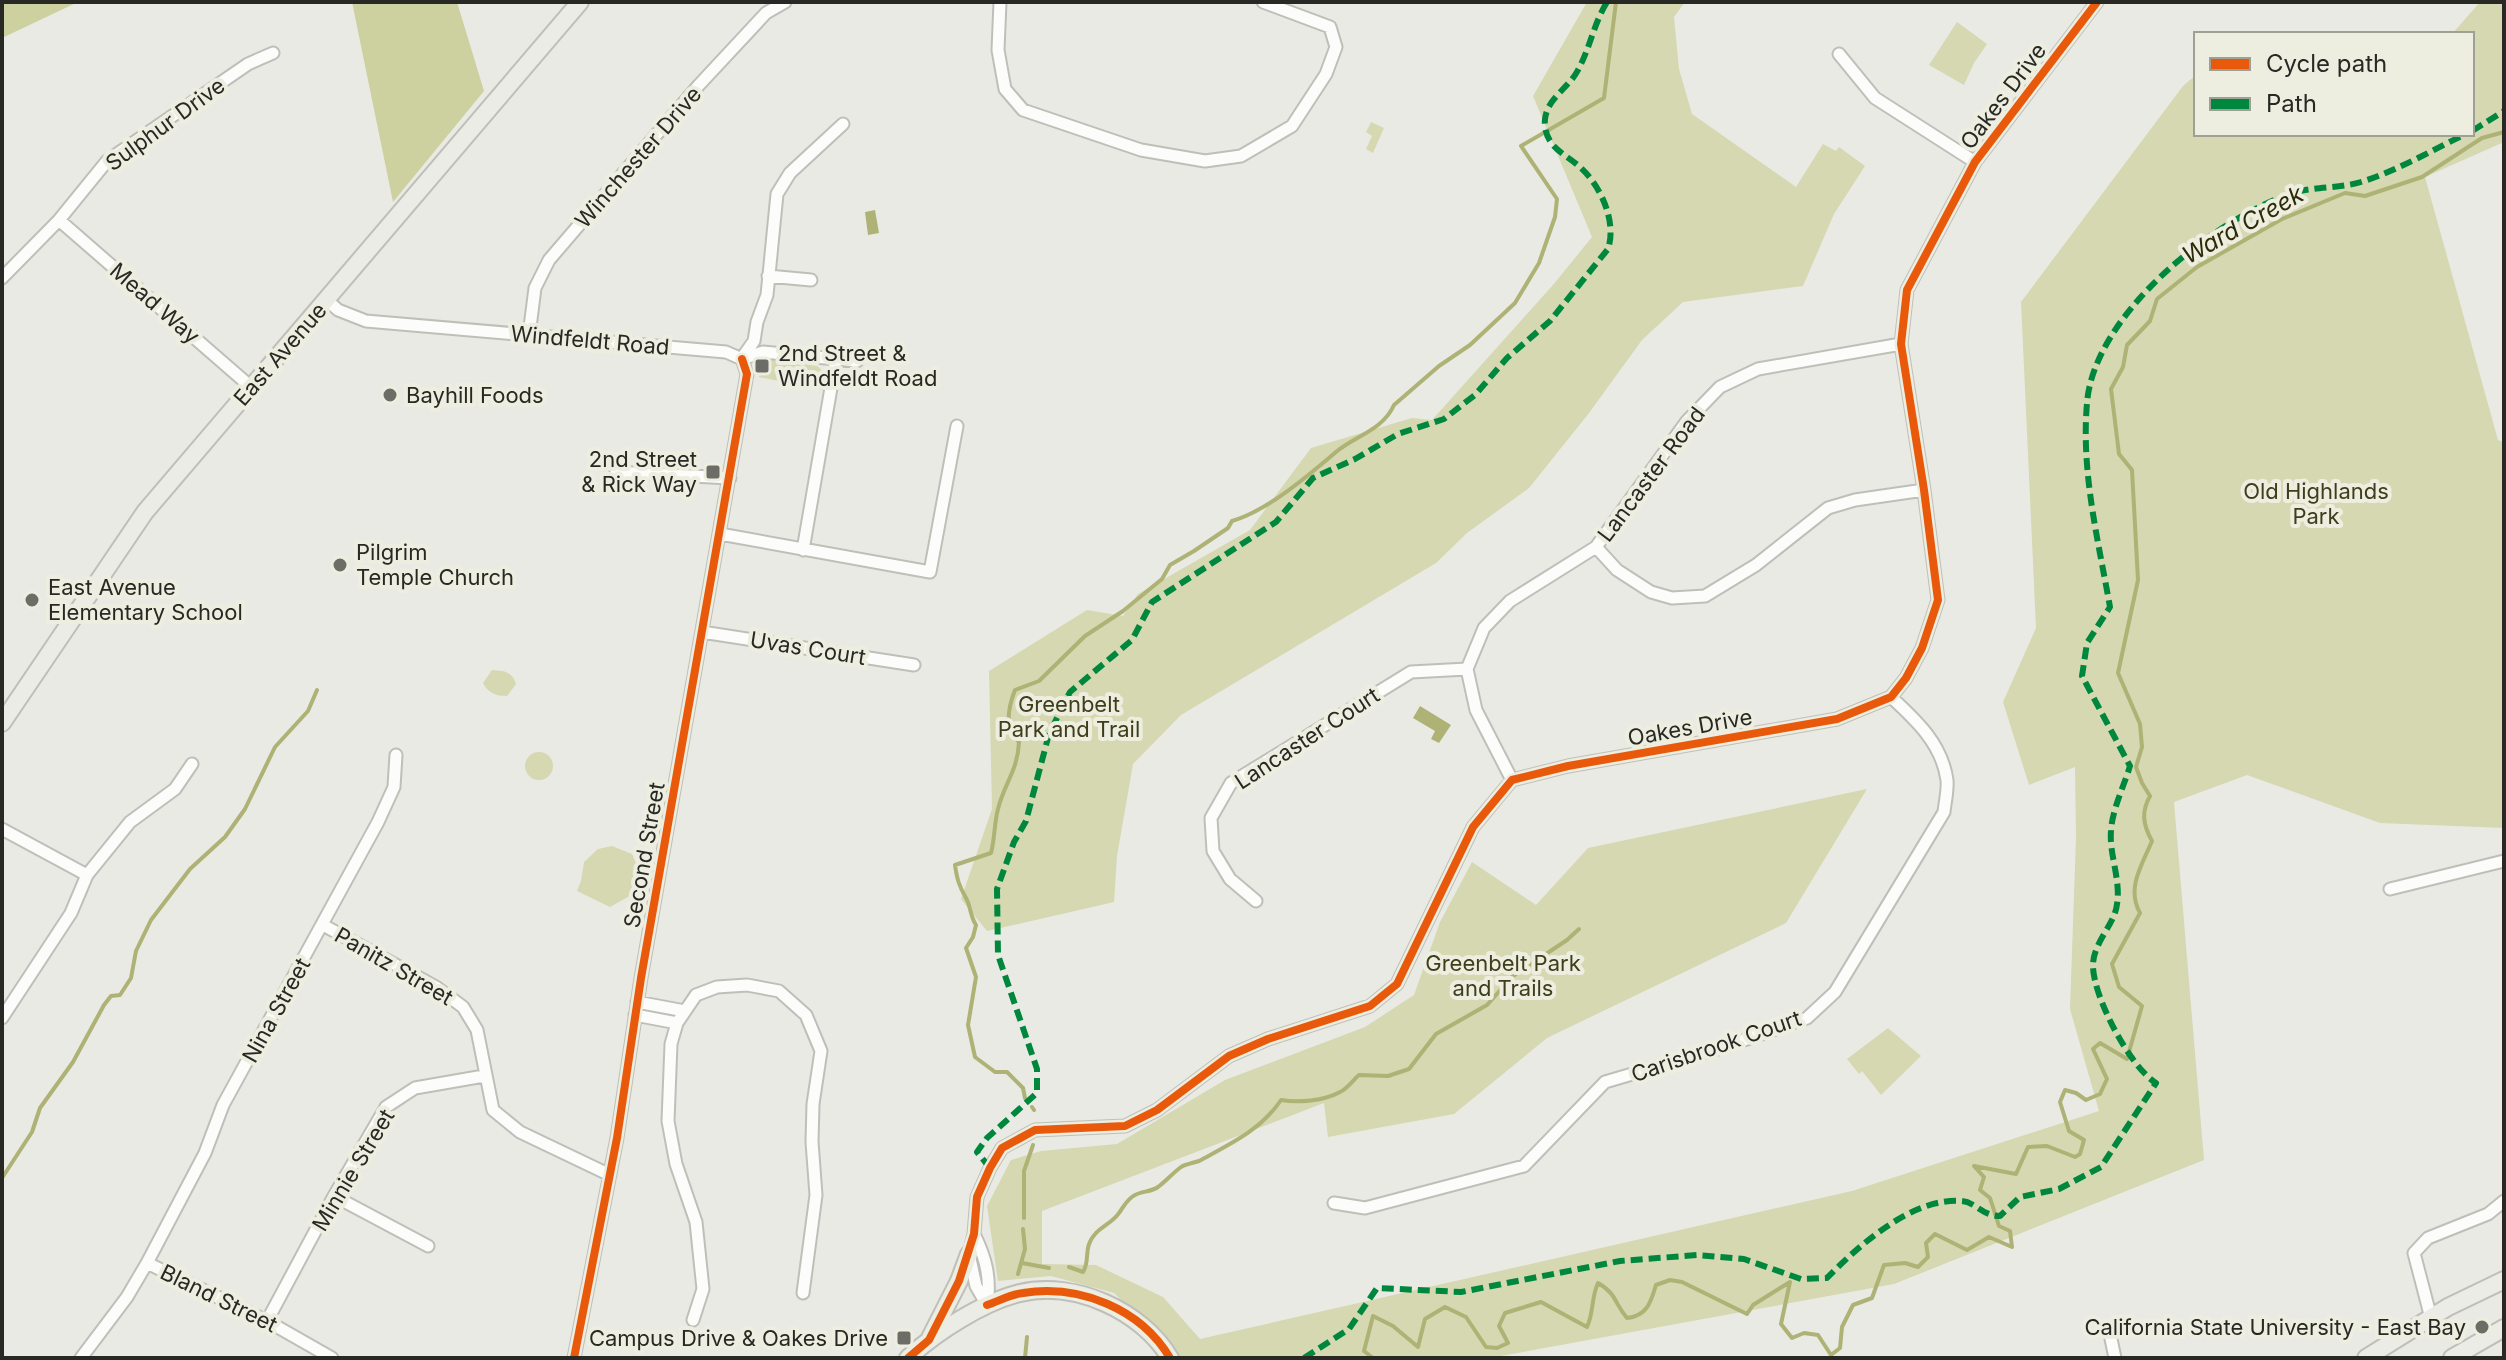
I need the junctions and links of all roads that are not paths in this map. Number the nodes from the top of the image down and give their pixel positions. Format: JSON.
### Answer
{"nodes":[{"id":1,"x":580,"y":2,"type":"edge"},
{"id":2,"x":785,"y":2,"type":"edge"},
{"id":3,"x":1000,"y":2,"type":"edge"},
{"id":4,"x":1263,"y":2,"type":"edge"},
{"id":5,"x":2097,"y":2,"type":"edge"},
{"id":6,"x":273,"y":53,"type":"dead end"},
{"id":7,"x":1839,"y":54,"type":"dead end"},
{"id":8,"x":843,"y":124,"type":"dead end"},
{"id":9,"x":1975,"y":162,"type":"junction"},
{"id":10,"x":59,"y":220,"type":"junction"},
{"id":11,"x":768,"y":276,"type":"junction"},
{"id":12,"x":2,"y":278,"type":"edge"},
{"id":13,"x":811,"y":280,"type":"dead end"},
{"id":14,"x":327,"y":300,"type":"junction"},
{"id":15,"x":529,"y":335,"type":"junction"},
{"id":16,"x":1901,"y":344,"type":"junction"},
{"id":17,"x":742,"y":359,"type":"junction"},
{"id":18,"x":836,"y":359,"type":"junction"},
{"id":19,"x":857,"y":361,"type":"dead end"},
{"id":20,"x":251,"y":387,"type":"junction"},
{"id":21,"x":957,"y":426,"type":"dead end"},
{"id":22,"x":616,"y":472,"type":"dead end"},
{"id":23,"x":730,"y":478,"type":"junction"},
{"id":24,"x":1924,"y":490,"type":"junction"},
{"id":25,"x":720,"y":534,"type":"junction"},
{"id":26,"x":1596,"y":547,"type":"junction"},
{"id":27,"x":803,"y":550,"type":"junction"},
{"id":28,"x":702,"y":632,"type":"junction"},
{"id":29,"x":914,"y":665,"type":"dead end"},
{"id":30,"x":1467,"y":669,"type":"junction"},
{"id":31,"x":1891,"y":697,"type":"junction"},
{"id":32,"x":2,"y":723,"type":"edge"},
{"id":33,"x":396,"y":755,"type":"dead end"},
{"id":34,"x":192,"y":764,"type":"dead end"},
{"id":35,"x":1512,"y":780,"type":"junction"},
{"id":36,"x":2,"y":829,"type":"edge"},
{"id":37,"x":2504,"y":861,"type":"edge"},
{"id":38,"x":87,"y":875,"type":"junction"},
{"id":39,"x":2390,"y":889,"type":"dead end"},
{"id":40,"x":1256,"y":901,"type":"dead end"},
{"id":41,"x":323,"y":925,"type":"junction"},
{"id":42,"x":636,"y":1008,"type":"junction"},
{"id":43,"x":685,"y":1011,"type":"junction"},
{"id":44,"x":2,"y":1018,"type":"edge"},
{"id":45,"x":677,"y":1023,"type":"junction"},
{"id":46,"x":484,"y":1076,"type":"junction"},
{"id":47,"x":610,"y":1175,"type":"junction"},
{"id":48,"x":334,"y":1196,"type":"junction"},
{"id":49,"x":2504,"y":1201,"type":"edge"},
{"id":50,"x":1334,"y":1203,"type":"dead end"},
{"id":51,"x":974,"y":1234,"type":"junction"},
{"id":52,"x":428,"y":1246,"type":"dead end"},
{"id":53,"x":969,"y":1254,"type":"junction"},
{"id":54,"x":147,"y":1263,"type":"junction"},
{"id":55,"x":2504,"y":1280,"type":"edge"},
{"id":56,"x":803,"y":1293,"type":"dead end"},
{"id":57,"x":987,"y":1305,"type":"junction"},
{"id":58,"x":2431,"y":1318,"type":"junction"},
{"id":59,"x":693,"y":1320,"type":"dead end"},
{"id":60,"x":267,"y":1321,"type":"junction"},
{"id":61,"x":2504,"y":1328,"type":"edge"},
{"id":62,"x":2110,"y":1334,"type":"dead end"},
{"id":63,"x":929,"y":1340,"type":"junction"},
{"id":64,"x":81,"y":1358,"type":"edge"},
{"id":65,"x":332,"y":1358,"type":"edge"},
{"id":66,"x":574,"y":1358,"type":"edge"},
{"id":67,"x":908,"y":1358,"type":"edge"},
{"id":68,"x":1170,"y":1358,"type":"edge"},
{"id":69,"x":2115,"y":1358,"type":"edge"},
{"id":70,"x":2366,"y":1358,"type":"edge"},
{"id":71,"x":2452,"y":1358,"type":"edge"}],
"edges":[{"from":1,"to":14,"type":"street","name":"East Avenue"},
{"from":2,"to":15,"type":"street","name":"Winchester Drive"},
{"from":3,"to":4,"type":"street"},
{"from":5,"to":9,"type":"street","name":"Oakes Drive"},
{"from":6,"to":10,"type":"street","name":"Sulphur Drive"},
{"from":7,"to":9,"type":"street"},
{"from":8,"to":11,"type":"street"},
{"from":9,"to":16,"type":"street","name":"Oakes Drive"},
{"from":10,"to":12,"type":"street","name":"Sulphur Drive"},
{"from":10,"to":20,"type":"street","name":"Mead Way"},
{"from":11,"to":13,"type":"street"},
{"from":11,"to":17,"type":"street"},
{"from":14,"to":15,"type":"street","name":"Windfeldt Road"},
{"from":14,"to":20,"type":"street","name":"East Avenue"},
{"from":15,"to":17,"type":"street","name":"Windfeldt Road"},
{"from":16,"to":24,"type":"street","name":"Oakes Drive"},
{"from":16,"to":26,"type":"street","name":"Lancaster Road"},
{"from":17,"to":18,"type":"street","name":"Windfeldt Road"},
{"from":17,"to":23,"type":"street","name":"Second Street"},
{"from":18,"to":19,"type":"street","name":"Windfeldt Road"},
{"from":18,"to":27,"type":"street"},
{"from":20,"to":32,"type":"street","name":"East Avenue"},
{"from":21,"to":27,"type":"street"},
{"from":22,"to":23,"type":"street"},
{"from":23,"to":25,"type":"street","name":"Second Street"},
{"from":24,"to":26,"type":"street"},
{"from":24,"to":31,"type":"street","name":"Oakes Drive"},
{"from":25,"to":27,"type":"street"},
{"from":25,"to":28,"type":"street","name":"Second Street"},
{"from":26,"to":30,"type":"street","name":"Lancaster Road"},
{"from":28,"to":29,"type":"street","name":"Uvas Court"},
{"from":28,"to":42,"type":"street","name":"Second Street"},
{"from":30,"to":35,"type":"street"},
{"from":30,"to":40,"type":"street","name":"Lancaster Court"},
{"from":31,"to":35,"type":"street","name":"Oakes Drive"},
{"from":31,"to":50,"type":"street","name":"Carisbrook Court"},
{"from":33,"to":41,"type":"street","name":"Nina Street"},
{"from":34,"to":38,"type":"street"},
{"from":35,"to":51,"type":"street"},
{"from":36,"to":38,"type":"street"},
{"from":37,"to":39,"type":"street"},
{"from":38,"to":44,"type":"street"},
{"from":41,"to":46,"type":"street","name":"Panitz Street"},
{"from":41,"to":54,"type":"street","name":"Nina Street"},
{"from":42,"to":43,"type":"street"},
{"from":42,"to":45,"type":"street"},
{"from":42,"to":47,"type":"street","name":"Second Street"},
{"from":43,"to":45,"type":"street"},
{"from":43,"to":56,"type":"street"},
{"from":45,"to":59,"type":"street"},
{"from":46,"to":47,"type":"street","name":"Panitz Street"},
{"from":46,"to":48,"type":"street","name":"Minnie Street"},
{"from":47,"to":66,"type":"street","name":"Second Street"},
{"from":48,"to":52,"type":"street"},
{"from":48,"to":60,"type":"street","name":"Minnie Street"},
{"from":49,"to":58,"type":"street"},
{"from":51,"to":53,"type":"street"},
{"from":51,"to":57,"type":"street"},
{"from":53,"to":57,"type":"street"},
{"from":53,"to":63,"type":"street"},
{"from":54,"to":60,"type":"street","name":"Bland Street"},
{"from":54,"to":64,"type":"street","name":"Nina Street"},
{"from":55,"to":58,"type":"street"},
{"from":57,"to":63,"type":"street"},
{"from":57,"to":68,"type":"street"},
{"from":58,"to":70,"type":"street"},
{"from":60,"to":65,"type":"street","name":"Bland Street"},
{"from":61,"to":71,"type":"street"},
{"from":62,"to":69,"type":"street"},
{"from":63,"to":67,"type":"street"}]}
